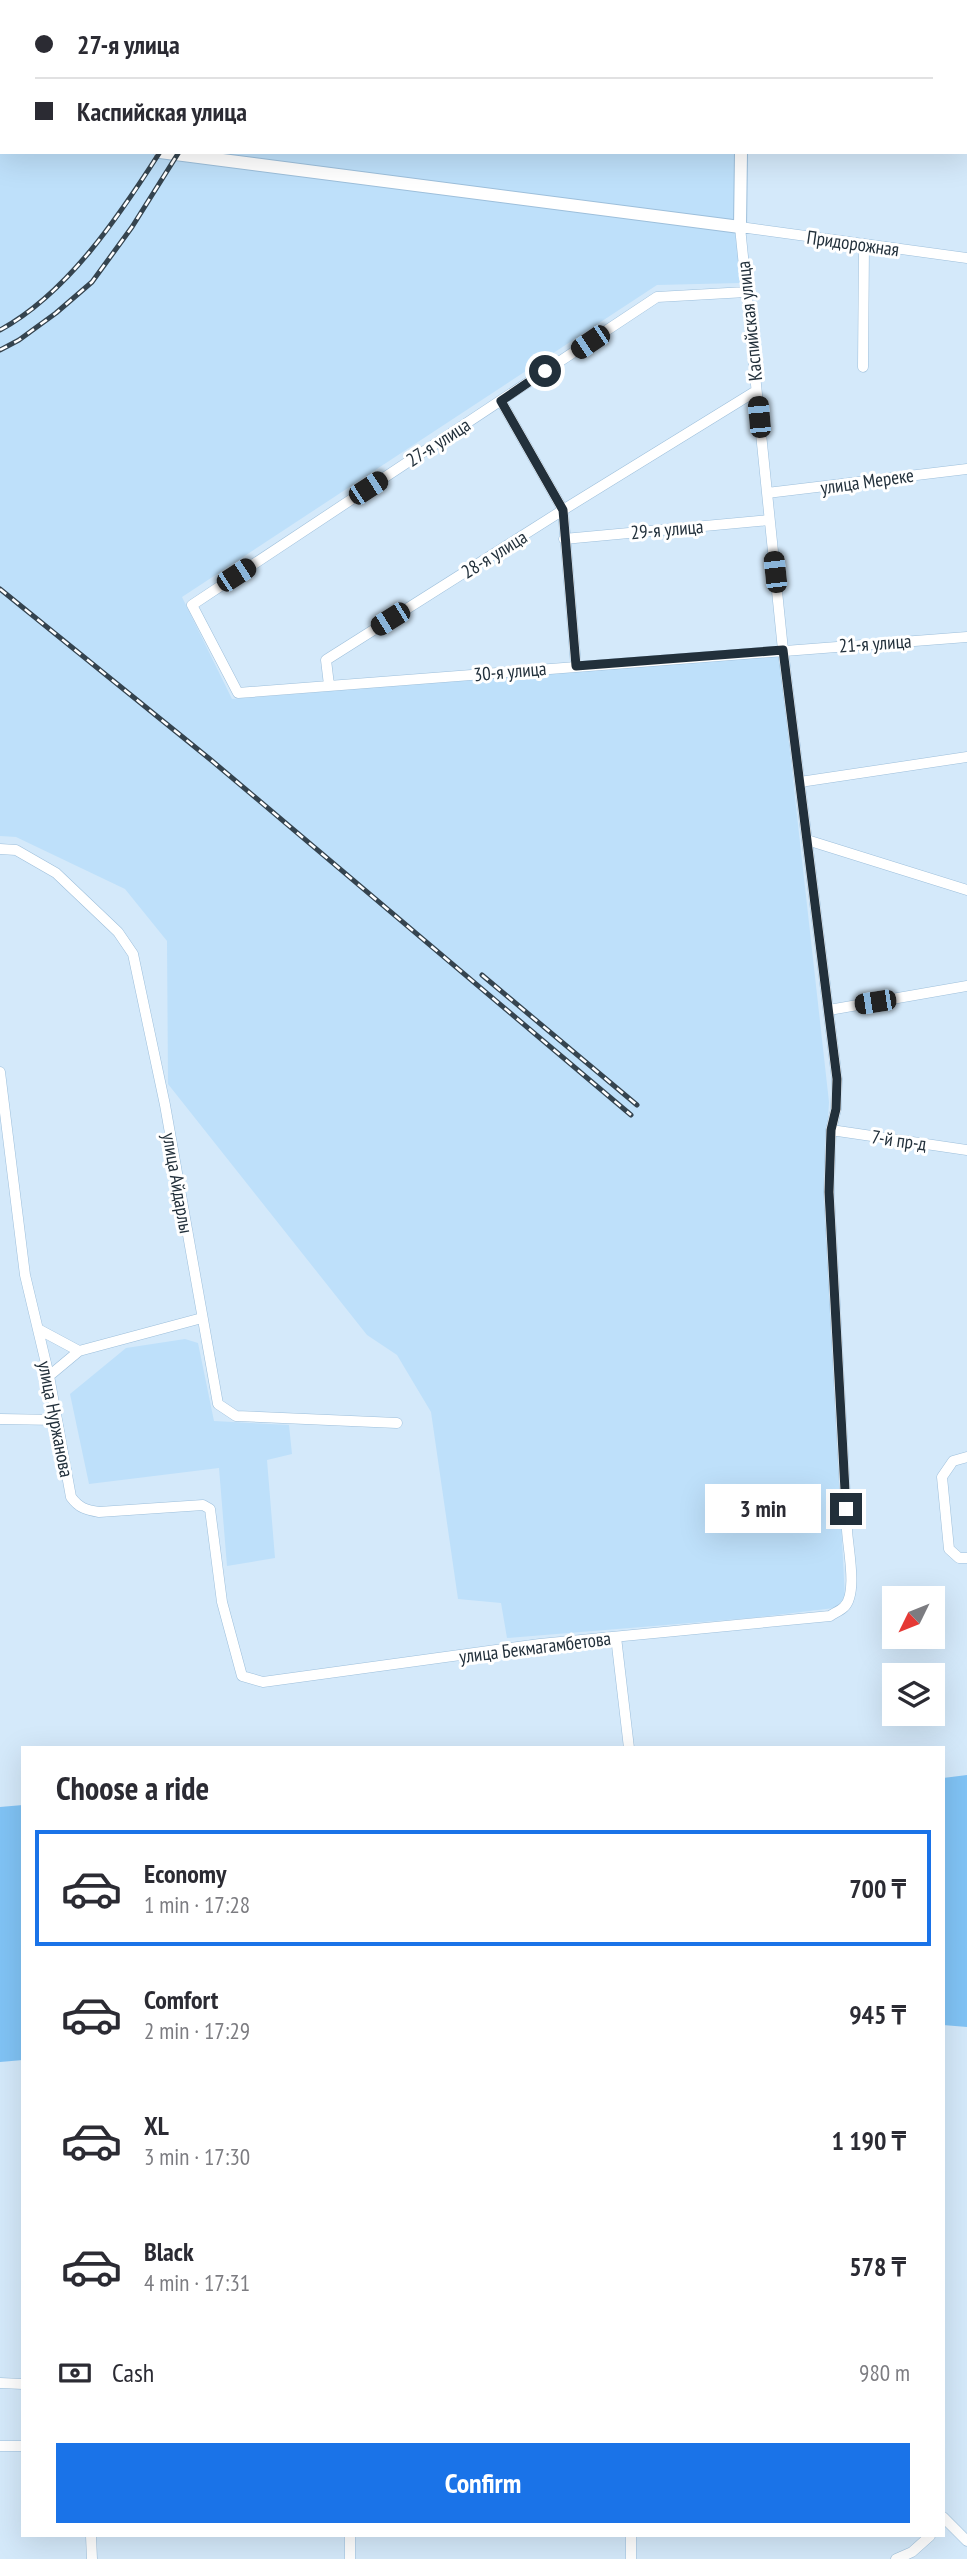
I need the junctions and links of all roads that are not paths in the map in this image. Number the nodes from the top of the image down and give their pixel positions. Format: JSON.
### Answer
{"nodes":[{"id":1,"x":175,"y":154,"type":"edge"},
{"id":2,"x":741,"y":154,"type":"edge"},
{"id":3,"x":740,"y":227,"type":"junction"},
{"id":4,"x":864,"y":244,"type":"junction"},
{"id":5,"x":967,"y":258,"type":"edge"},
{"id":6,"x":746,"y":292,"type":"junction"},
{"id":7,"x":863,"y":367,"type":"dead end"},
{"id":8,"x":757,"y":391,"type":"junction"},
{"id":9,"x":501,"y":401,"type":"junction"},
{"id":10,"x":967,"y":469,"type":"edge"},
{"id":11,"x":767,"y":493,"type":"junction"},
{"id":12,"x":563,"y":510,"type":"junction"},
{"id":13,"x":769,"y":520,"type":"junction"},
{"id":14,"x":564,"y":539,"type":"junction"},
{"id":15,"x":967,"y":637,"type":"edge"},
{"id":16,"x":783,"y":650,"type":"junction"},
{"id":17,"x":576,"y":666,"type":"junction"},
{"id":18,"x":329,"y":685,"type":"junction"},
{"id":19,"x":237,"y":693,"type":"joint"},
{"id":20,"x":967,"y":757,"type":"edge"},
{"id":21,"x":800,"y":782,"type":"junction"},
{"id":22,"x":807,"y":839,"type":"junction"},
{"id":23,"x":0,"y":849,"type":"edge"},
{"id":24,"x":967,"y":890,"type":"edge"},
{"id":25,"x":967,"y":986,"type":"edge"},
{"id":26,"x":829,"y":1010,"type":"junction"},
{"id":27,"x":0,"y":1072,"type":"edge"},
{"id":28,"x":831,"y":1130,"type":"junction"},
{"id":29,"x":967,"y":1150,"type":"edge"},
{"id":30,"x":202,"y":1318,"type":"junction"},
{"id":31,"x":38,"y":1329,"type":"junction"},
{"id":32,"x":79,"y":1352,"type":"junction"},
{"id":33,"x":49,"y":1376,"type":"junction"},
{"id":34,"x":0,"y":1419,"type":"edge"},
{"id":35,"x":57,"y":1420,"type":"junction"},
{"id":36,"x":397,"y":1423,"type":"dead end"},
{"id":37,"x":967,"y":1457,"type":"edge"},
{"id":38,"x":967,"y":1558,"type":"edge"},
{"id":39,"x":830,"y":1616,"type":"joint"},
{"id":40,"x":616,"y":1637,"type":"junction"},
{"id":41,"x":242,"y":1676,"type":"joint"},
{"id":42,"x":629,"y":1746,"type":"edge"},
{"id":43,"x":0,"y":2384,"type":"edge"},
{"id":44,"x":21,"y":2384,"type":"edge"},
{"id":45,"x":0,"y":2446,"type":"edge"},
{"id":46,"x":21,"y":2446,"type":"edge"},
{"id":47,"x":947,"y":2522,"type":"edge"},
{"id":48,"x":967,"y":2523,"type":"edge"},
{"id":49,"x":91,"y":2537,"type":"edge"},
{"id":50,"x":350,"y":2537,"type":"edge"},
{"id":51,"x":631,"y":2537,"type":"edge"},
{"id":52,"x":929,"y":2537,"type":"edge"},
{"id":53,"x":967,"y":2541,"type":"edge"},
{"id":54,"x":92,"y":2559,"type":"edge"},
{"id":55,"x":350,"y":2559,"type":"edge"},
{"id":56,"x":631,"y":2559,"type":"edge"},
{"id":57,"x":896,"y":2559,"type":"edge"}],
"edges":[{"from":1,"to":3,"type":"street"},
{"from":2,"to":3,"type":"street"},
{"from":3,"to":4,"type":"street","name":"Придорожная"},
{"from":3,"to":6,"type":"street","name":"Каспийская улица"},
{"from":4,"to":5,"type":"street","name":"Придорожная"},
{"from":4,"to":7,"type":"street"},
{"from":6,"to":8,"type":"street","name":"Каспийская улица"},
{"from":6,"to":9,"type":"street","name":"27-я улица"},
{"from":8,"to":11,"type":"street","name":"Каспийская улица"},
{"from":8,"to":12,"type":"street","name":"28-я улица"},
{"from":9,"to":12,"type":"street"},
{"from":9,"to":19,"type":"street","name":"27-я улица"},
{"from":10,"to":11,"type":"street","name":"улица Мереке"},
{"from":11,"to":13,"type":"street","name":"Каспийская улица"},
{"from":12,"to":14,"type":"street"},
{"from":12,"to":18,"type":"street","name":"28-я улица"},
{"from":13,"to":14,"type":"street","name":"29-я улица"},
{"from":13,"to":16,"type":"street","name":"Каспийская улица"},
{"from":14,"to":17,"type":"street"},
{"from":15,"to":16,"type":"street","name":"21-я улица"},
{"from":16,"to":17,"type":"street","name":"30-я улица"},
{"from":16,"to":21,"type":"street","name":"Каспийская улица"},
{"from":17,"to":18,"type":"street","name":"30-я улица"},
{"from":18,"to":19,"type":"street","name":"30-я улица"},
{"from":20,"to":21,"type":"street"},
{"from":21,"to":22,"type":"street","name":"Каспийская улица"},
{"from":22,"to":24,"type":"street"},
{"from":22,"to":26,"type":"street","name":"Каспийская улица"},
{"from":23,"to":30,"type":"street","name":"улица Айдарлы"},
{"from":25,"to":26,"type":"street"},
{"from":26,"to":28,"type":"street","name":"Каспийская улица"},
{"from":27,"to":31,"type":"street","name":"улица Нуржанова"},
{"from":28,"to":29,"type":"street","name":"7-й пр-д"},
{"from":28,"to":39,"type":"street","name":"Каспийская улица"},
{"from":30,"to":32,"type":"street"},
{"from":30,"to":36,"type":"street","name":"улица Айдарлы"},
{"from":31,"to":32,"type":"street"},
{"from":31,"to":33,"type":"street","name":"улица Нуржанова"},
{"from":32,"to":33,"type":"street"},
{"from":33,"to":35,"type":"street","name":"улица Нуржанова"},
{"from":34,"to":35,"type":"street"},
{"from":35,"to":41,"type":"street","name":"улица Нуржанова"},
{"from":37,"to":38,"type":"street"},
{"from":39,"to":40,"type":"street","name":"улица Бекмагамбетова"},
{"from":40,"to":41,"type":"street","name":"улица Бекмагамбетова"},
{"from":40,"to":42,"type":"street"},
{"from":43,"to":44,"type":"street"},
{"from":45,"to":46,"type":"street"},
{"from":47,"to":48,"type":"street"},
{"from":47,"to":53,"type":"street"},
{"from":49,"to":54,"type":"street"},
{"from":50,"to":55,"type":"street"},
{"from":51,"to":56,"type":"street"},
{"from":52,"to":57,"type":"street"}]}
